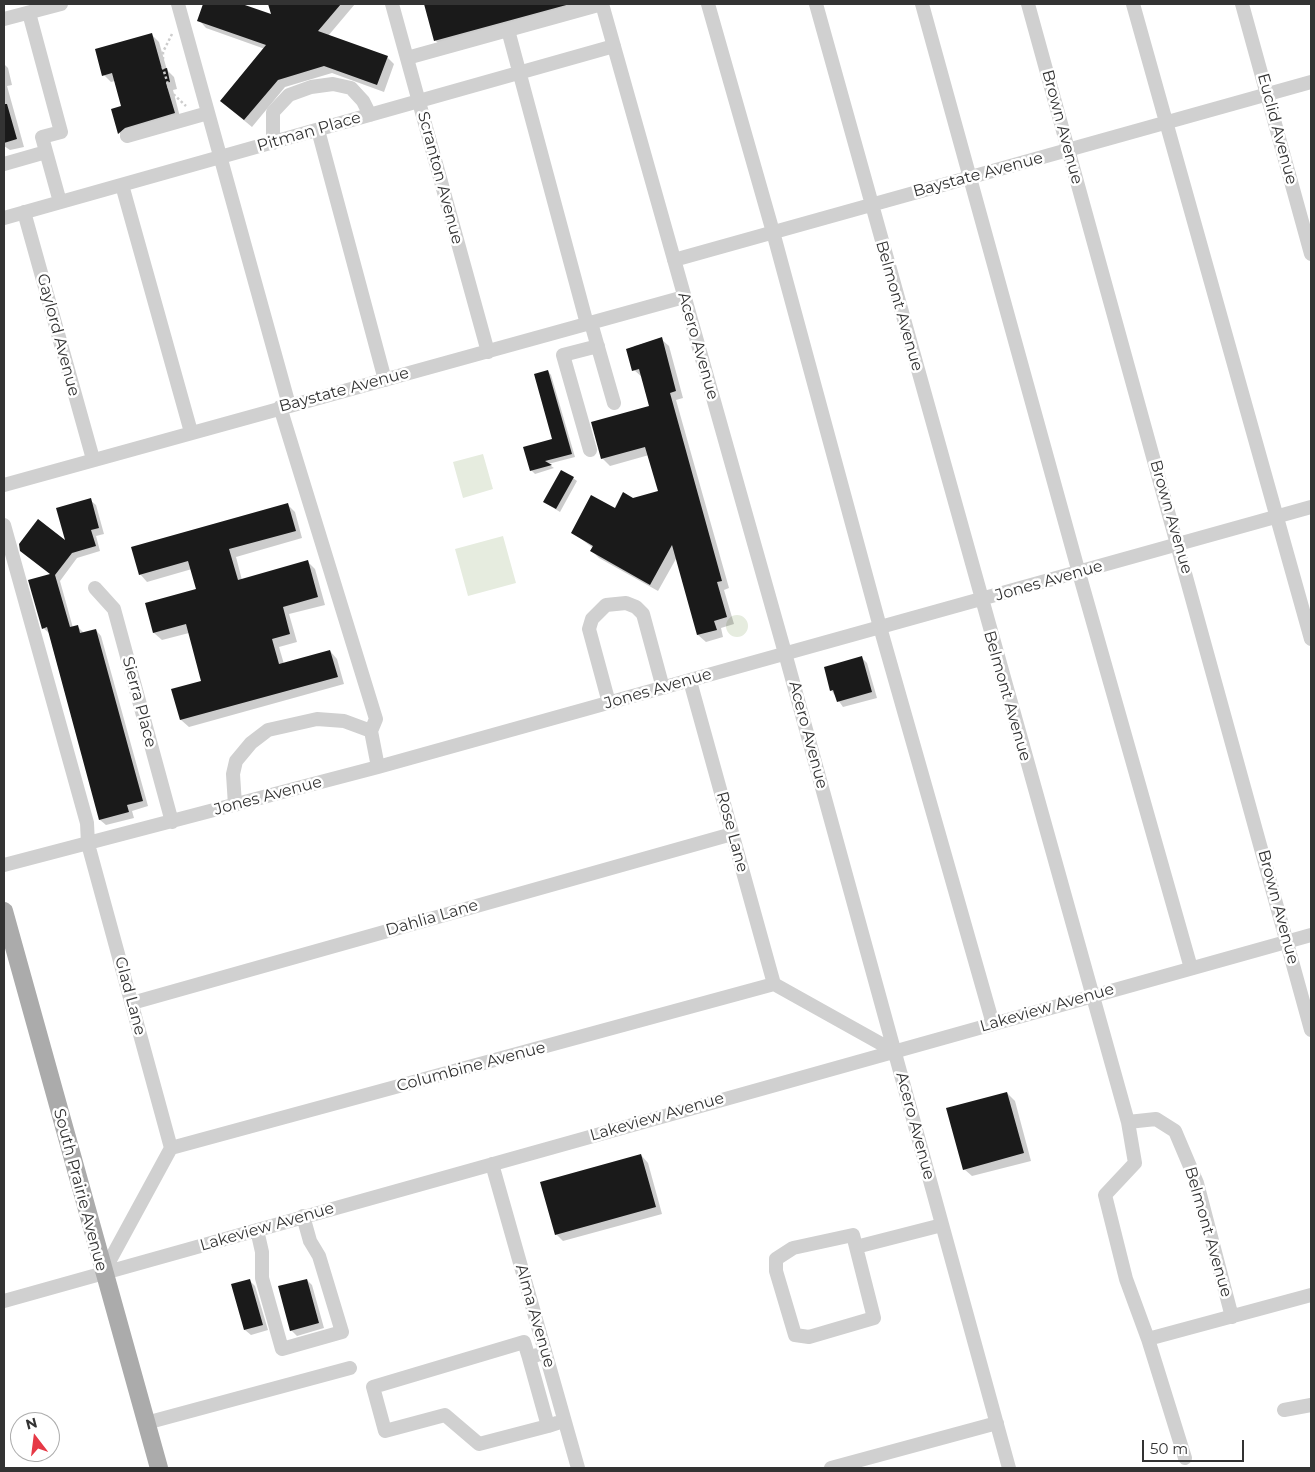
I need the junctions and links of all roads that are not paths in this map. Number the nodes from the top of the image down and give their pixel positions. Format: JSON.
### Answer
{"nodes":[{"id":1,"x":61,"y":4,"type":"edge"},
{"id":2,"x":178,"y":4,"type":"edge"},
{"id":3,"x":392,"y":4,"type":"edge"},
{"id":4,"x":602,"y":4,"type":"edge"},
{"id":5,"x":708,"y":4,"type":"edge"},
{"id":6,"x":816,"y":4,"type":"edge"},
{"id":7,"x":922,"y":4,"type":"edge"},
{"id":8,"x":1028,"y":4,"type":"edge"},
{"id":9,"x":1133,"y":4,"type":"edge"},
{"id":10,"x":1242,"y":4,"type":"edge"},
{"id":11,"x":29,"y":13,"type":"junction"},
{"id":12,"x":4,"y":19,"type":"edge"},
{"id":13,"x":508,"y":30,"type":"junction"},
{"id":14,"x":614,"y":46,"type":"junction"},
{"id":15,"x":407,"y":58,"type":"junction"},
{"id":16,"x":519,"y":73,"type":"junction"},
{"id":17,"x":1311,"y":82,"type":"edge"},
{"id":18,"x":1268,"y":93,"type":"junction"},
{"id":19,"x":419,"y":101,"type":"junction"},
{"id":20,"x":208,"y":113,"type":"junction"},
{"id":21,"x":370,"y":115,"type":"junction"},
{"id":22,"x":1166,"y":122,"type":"junction"},
{"id":23,"x":318,"y":130,"type":"junction"},
{"id":24,"x":126,"y":136,"type":"dead end"},
{"id":25,"x":272,"y":143,"type":"junction"},
{"id":26,"x":1068,"y":151,"type":"junction"},
{"id":27,"x":46,"y":152,"type":"junction"},
{"id":28,"x":220,"y":157,"type":"junction"},
{"id":29,"x":4,"y":164,"type":"edge"},
{"id":30,"x":971,"y":177,"type":"junction"},
{"id":31,"x":122,"y":185,"type":"junction"},
{"id":32,"x":60,"y":202,"type":"junction"},
{"id":33,"x":871,"y":205,"type":"junction"},
{"id":34,"x":24,"y":212,"type":"junction"},
{"id":35,"x":4,"y":218,"type":"edge"},
{"id":36,"x":773,"y":232,"type":"junction"},
{"id":37,"x":1311,"y":254,"type":"edge"},
{"id":38,"x":674,"y":260,"type":"junction"},
{"id":39,"x":684,"y":297,"type":"junction"},
{"id":40,"x":589,"y":324,"type":"junction"},
{"id":41,"x":598,"y":346,"type":"junction"},
{"id":42,"x":488,"y":352,"type":"junction"},
{"id":43,"x":385,"y":380,"type":"junction"},
{"id":44,"x":614,"y":404,"type":"dead end"},
{"id":45,"x":284,"y":406,"type":"junction"},
{"id":46,"x":191,"y":432,"type":"junction"},
{"id":47,"x":590,"y":450,"type":"dead end"},
{"id":48,"x":92,"y":459,"type":"junction"},
{"id":49,"x":4,"y":485,"type":"edge"},
{"id":50,"x":1311,"y":507,"type":"edge"},
{"id":51,"x":1278,"y":516,"type":"junction"},
{"id":52,"x":4,"y":525,"type":"edge"},
{"id":53,"x":1178,"y":544,"type":"junction"},
{"id":54,"x":1079,"y":572,"type":"junction"},
{"id":55,"x":95,"y":588,"type":"dead end"},
{"id":56,"x":981,"y":600,"type":"junction"},
{"id":57,"x":880,"y":627,"type":"junction"},
{"id":58,"x":1311,"y":638,"type":"edge"},
{"id":59,"x":785,"y":653,"type":"junction"},
{"id":60,"x":690,"y":681,"type":"junction"},
{"id":61,"x":663,"y":688,"type":"junction"},
{"id":62,"x":610,"y":703,"type":"junction"},
{"id":63,"x":371,"y":731,"type":"junction"},
{"id":64,"x":378,"y":767,"type":"junction"},
{"id":65,"x":235,"y":805,"type":"junction"},
{"id":66,"x":172,"y":822,"type":"junction"},
{"id":67,"x":732,"y":834,"type":"junction"},
{"id":68,"x":88,"y":844,"type":"junction"},
{"id":69,"x":4,"y":865,"type":"edge"},
{"id":70,"x":4,"y":911,"type":"edge"},
{"id":71,"x":1311,"y":935,"type":"edge"},
{"id":72,"x":1288,"y":941,"type":"junction"},
{"id":73,"x":1192,"y":968,"type":"junction"},
{"id":74,"x":774,"y":984,"type":"junction"},
{"id":75,"x":1091,"y":996,"type":"junction"},
{"id":76,"x":132,"y":1003,"type":"junction"},
{"id":77,"x":993,"y":1024,"type":"junction"},
{"id":78,"x":1311,"y":1030,"type":"edge"},
{"id":79,"x":894,"y":1051,"type":"junction"},
{"id":80,"x":1128,"y":1122,"type":"junction"},
{"id":81,"x":171,"y":1148,"type":"junction"},
{"id":82,"x":492,"y":1164,"type":"junction"},
{"id":83,"x":303,"y":1216,"type":"junction"},
{"id":84,"x":942,"y":1225,"type":"junction"},
{"id":85,"x":257,"y":1230,"type":"junction"},
{"id":86,"x":856,"y":1247,"type":"junction"},
{"id":87,"x":103,"y":1273,"type":"junction"},
{"id":88,"x":1311,"y":1295,"type":"edge"},
{"id":89,"x":4,"y":1301,"type":"edge"},
{"id":90,"x":1232,"y":1317,"type":"junction"},
{"id":91,"x":1148,"y":1339,"type":"junction"},
{"id":92,"x":545,"y":1352,"type":"junction"},
{"id":93,"x":529,"y":1358,"type":"junction"},
{"id":94,"x":350,"y":1368,"type":"dead end"},
{"id":95,"x":1311,"y":1405,"type":"edge"},
{"id":96,"x":1284,"y":1410,"type":"dead end"},
{"id":97,"x":564,"y":1421,"type":"junction"},
{"id":98,"x":146,"y":1423,"type":"junction"},
{"id":99,"x":997,"y":1423,"type":"junction"},
{"id":100,"x":548,"y":1426,"type":"junction"},
{"id":101,"x":1185,"y":1458,"type":"dead end"},
{"id":102,"x":159,"y":1468,"type":"edge"},
{"id":103,"x":578,"y":1468,"type":"edge"},
{"id":104,"x":831,"y":1468,"type":"edge"},
{"id":105,"x":1009,"y":1468,"type":"edge"}],
"edges":[{"from":1,"to":11,"type":"street"},
{"from":2,"to":20,"type":"street"},
{"from":3,"to":15,"type":"street","name":"Scranton Avenue"},
{"from":4,"to":13,"type":"street"},
{"from":4,"to":14,"type":"street","name":"Acero Avenue"},
{"from":5,"to":36,"type":"street"},
{"from":6,"to":33,"type":"street","name":"Belmont Avenue"},
{"from":7,"to":30,"type":"street"},
{"from":8,"to":26,"type":"street","name":"Brown Avenue"},
{"from":9,"to":22,"type":"street"},
{"from":10,"to":18,"type":"street","name":"Euclid Avenue"},
{"from":11,"to":12,"type":"street"},
{"from":11,"to":27,"type":"street"},
{"from":13,"to":15,"type":"street"},
{"from":13,"to":16,"type":"street"},
{"from":14,"to":16,"type":"street","name":"Pitman Place"},
{"from":14,"to":38,"type":"street","name":"Acero Avenue"},
{"from":15,"to":19,"type":"street","name":"Scranton Avenue"},
{"from":16,"to":19,"type":"street","name":"Pitman Place"},
{"from":16,"to":40,"type":"street"},
{"from":17,"to":18,"type":"street","name":"Baystate Avenue"},
{"from":18,"to":22,"type":"street","name":"Baystate Avenue"},
{"from":18,"to":37,"type":"street","name":"Euclid Avenue"},
{"from":19,"to":21,"type":"street","name":"Pitman Place"},
{"from":19,"to":42,"type":"street","name":"Scranton Avenue"},
{"from":20,"to":24,"type":"street"},
{"from":20,"to":28,"type":"street"},
{"from":21,"to":23,"type":"street","name":"Pitman Place"},
{"from":21,"to":25,"type":"street"},
{"from":22,"to":26,"type":"street","name":"Baystate Avenue"},
{"from":22,"to":51,"type":"street"},
{"from":23,"to":25,"type":"street","name":"Pitman Place"},
{"from":23,"to":43,"type":"street"},
{"from":25,"to":28,"type":"street","name":"Pitman Place"},
{"from":26,"to":30,"type":"street","name":"Baystate Avenue"},
{"from":26,"to":53,"type":"street","name":"Brown Avenue"},
{"from":27,"to":29,"type":"street"},
{"from":27,"to":32,"type":"street"},
{"from":28,"to":31,"type":"street","name":"Pitman Place"},
{"from":28,"to":45,"type":"street"},
{"from":30,"to":33,"type":"street","name":"Baystate Avenue"},
{"from":30,"to":54,"type":"street"},
{"from":31,"to":32,"type":"street","name":"Pitman Place"},
{"from":31,"to":46,"type":"street"},
{"from":32,"to":34,"type":"street","name":"Pitman Place"},
{"from":33,"to":36,"type":"street","name":"Baystate Avenue"},
{"from":33,"to":56,"type":"street","name":"Belmont Avenue"},
{"from":34,"to":35,"type":"street","name":"Pitman Place"},
{"from":34,"to":48,"type":"street","name":"Gaylord Avenue"},
{"from":36,"to":38,"type":"street","name":"Baystate Avenue"},
{"from":36,"to":57,"type":"street"},
{"from":38,"to":39,"type":"street","name":"Acero Avenue"},
{"from":39,"to":40,"type":"street","name":"Baystate Avenue"},
{"from":39,"to":59,"type":"street","name":"Acero Avenue"},
{"from":40,"to":41,"type":"street"},
{"from":40,"to":42,"type":"street","name":"Baystate Avenue"},
{"from":41,"to":44,"type":"street"},
{"from":41,"to":47,"type":"street"},
{"from":42,"to":43,"type":"street","name":"Baystate Avenue"},
{"from":43,"to":45,"type":"street","name":"Baystate Avenue"},
{"from":45,"to":46,"type":"street","name":"Baystate Avenue"},
{"from":45,"to":63,"type":"street"},
{"from":46,"to":48,"type":"street","name":"Baystate Avenue"},
{"from":48,"to":49,"type":"street","name":"Baystate Avenue"},
{"from":50,"to":51,"type":"street","name":"Jones Avenue"},
{"from":51,"to":53,"type":"street","name":"Jones Avenue"},
{"from":51,"to":58,"type":"street"},
{"from":52,"to":68,"type":"street","name":"Glad Lane"},
{"from":53,"to":54,"type":"street","name":"Jones Avenue"},
{"from":53,"to":72,"type":"street","name":"Brown Avenue"},
{"from":54,"to":56,"type":"street","name":"Jones Avenue"},
{"from":54,"to":73,"type":"street"},
{"from":55,"to":66,"type":"street","name":"Sierra Place"},
{"from":56,"to":57,"type":"street","name":"Jones Avenue"},
{"from":56,"to":75,"type":"street","name":"Belmont Avenue"},
{"from":57,"to":59,"type":"street","name":"Jones Avenue"},
{"from":57,"to":77,"type":"street"},
{"from":59,"to":60,"type":"street","name":"Jones Avenue"},
{"from":59,"to":79,"type":"street","name":"Acero Avenue"},
{"from":60,"to":61,"type":"street","name":"Jones Avenue"},
{"from":60,"to":67,"type":"street","name":"Rose Lane"},
{"from":61,"to":62,"type":"street","name":"Jones Avenue"},
{"from":61,"to":62,"type":"street"},
{"from":62,"to":64,"type":"street","name":"Jones Avenue"},
{"from":63,"to":64,"type":"street"},
{"from":63,"to":65,"type":"street"},
{"from":64,"to":65,"type":"street","name":"Jones Avenue"},
{"from":65,"to":66,"type":"street","name":"Jones Avenue"},
{"from":66,"to":68,"type":"street","name":"Jones Avenue"},
{"from":67,"to":74,"type":"street","name":"Rose Lane"},
{"from":67,"to":76,"type":"street","name":"Dahlia Lane"},
{"from":68,"to":69,"type":"street","name":"Jones Avenue"},
{"from":68,"to":76,"type":"street","name":"Glad Lane"},
{"from":70,"to":87,"type":"main road","name":"South Prairie Avenue"},
{"from":71,"to":72,"type":"street","name":"Lakeview Avenue"},
{"from":72,"to":73,"type":"street","name":"Lakeview Avenue"},
{"from":72,"to":78,"type":"street","name":"Brown Avenue"},
{"from":73,"to":75,"type":"street","name":"Lakeview Avenue"},
{"from":74,"to":79,"type":"street"},
{"from":74,"to":81,"type":"street","name":"Columbine Avenue"},
{"from":75,"to":77,"type":"street","name":"Lakeview Avenue"},
{"from":75,"to":80,"type":"street","name":"Belmont Avenue"},
{"from":76,"to":81,"type":"street","name":"Glad Lane"},
{"from":77,"to":79,"type":"street","name":"Lakeview Avenue"},
{"from":79,"to":82,"type":"street","name":"Lakeview Avenue"},
{"from":79,"to":84,"type":"street","name":"Acero Avenue"},
{"from":80,"to":90,"type":"street","name":"Belmont Avenue"},
{"from":80,"to":91,"type":"street"},
{"from":81,"to":87,"type":"street"},
{"from":82,"to":83,"type":"street","name":"Lakeview Avenue"},
{"from":82,"to":92,"type":"street","name":"Alma Avenue"},
{"from":83,"to":85,"type":"street","name":"Lakeview Avenue"},
{"from":83,"to":85,"type":"street"},
{"from":84,"to":86,"type":"street"},
{"from":84,"to":99,"type":"street","name":"Acero Avenue"},
{"from":85,"to":87,"type":"street","name":"Lakeview Avenue"},
{"from":86,"to":86,"type":"street"},
{"from":87,"to":89,"type":"street","name":"Lakeview Avenue"},
{"from":87,"to":98,"type":"main road","name":"South Prairie Avenue"},
{"from":88,"to":90,"type":"street"},
{"from":90,"to":91,"type":"street"},
{"from":91,"to":101,"type":"street"},
{"from":92,"to":93,"type":"street"},
{"from":92,"to":97,"type":"street","name":"Alma Avenue"},
{"from":93,"to":100,"type":"street"},
{"from":93,"to":100,"type":"street"},
{"from":94,"to":98,"type":"street"},
{"from":95,"to":96,"type":"street"},
{"from":97,"to":100,"type":"street"},
{"from":97,"to":103,"type":"street","name":"Alma Avenue"},
{"from":98,"to":102,"type":"main road","name":"South Prairie Avenue"},
{"from":99,"to":104,"type":"street"},
{"from":99,"to":105,"type":"street","name":"Acero Avenue"}]}
